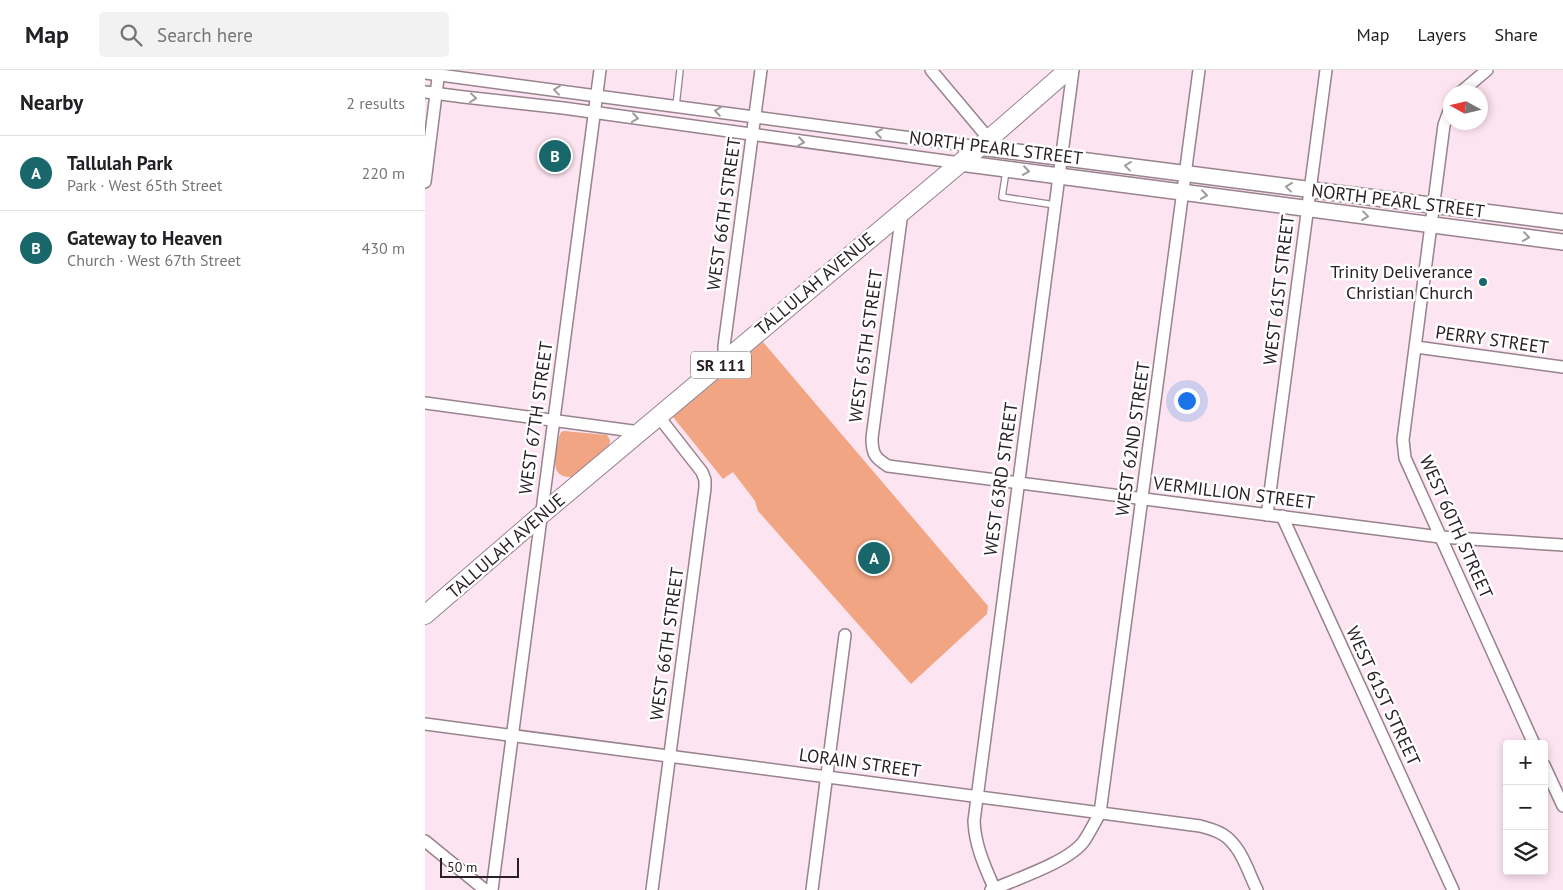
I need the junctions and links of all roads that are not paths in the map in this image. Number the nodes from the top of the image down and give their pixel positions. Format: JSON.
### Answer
{"nodes":[{"id":1,"x":600,"y":70,"type":"edge"},
{"id":2,"x":680,"y":70,"type":"edge"},
{"id":3,"x":761,"y":70,"type":"edge"},
{"id":4,"x":931,"y":70,"type":"edge"},
{"id":5,"x":1068,"y":70,"type":"edge"},
{"id":6,"x":1073,"y":70,"type":"edge"},
{"id":7,"x":1199,"y":70,"type":"edge"},
{"id":8,"x":1326,"y":70,"type":"edge"},
{"id":9,"x":1487,"y":70,"type":"edge"},
{"id":10,"x":439,"y":72,"type":"edge"},
{"id":11,"x":425,"y":73,"type":"edge"},
{"id":12,"x":1469,"y":85,"type":"edge"},
{"id":13,"x":431,"y":92,"type":"edge"},
{"id":14,"x":596,"y":95,"type":"junction"},
{"id":15,"x":676,"y":106,"type":"junction"},
{"id":16,"x":594,"y":113,"type":"junction"},
{"id":17,"x":755,"y":116,"type":"junction"},
{"id":18,"x":1443,"y":130,"type":"edge"},
{"id":19,"x":752,"y":135,"type":"junction"},
{"id":20,"x":984,"y":143,"type":"junction"},
{"id":21,"x":1061,"y":158,"type":"junction"},
{"id":22,"x":960,"y":163,"type":"junction"},
{"id":23,"x":1006,"y":169,"type":"junction"},
{"id":24,"x":1186,"y":174,"type":"junction"},
{"id":25,"x":1059,"y":176,"type":"junction"},
{"id":26,"x":425,"y":182,"type":"edge"},
{"id":27,"x":1309,"y":190,"type":"junction"},
{"id":28,"x":1183,"y":192,"type":"junction"},
{"id":29,"x":1055,"y":205,"type":"junction"},
{"id":30,"x":1433,"y":206,"type":"junction"},
{"id":31,"x":1307,"y":208,"type":"junction"},
{"id":32,"x":902,"y":212,"type":"junction"},
{"id":33,"x":1563,"y":222,"type":"edge"},
{"id":34,"x":1431,"y":224,"type":"junction"},
{"id":35,"x":1563,"y":242,"type":"edge"},
{"id":36,"x":1416,"y":347,"type":"junction"},
{"id":37,"x":723,"y":362,"type":"junction"},
{"id":38,"x":1563,"y":367,"type":"edge"},
{"id":39,"x":425,"y":403,"type":"edge"},
{"id":40,"x":659,"y":417,"type":"junction"},
{"id":41,"x":553,"y":420,"type":"junction"},
{"id":42,"x":640,"y":432,"type":"junction"},
{"id":43,"x":874,"y":456,"type":"joint"},
{"id":44,"x":1018,"y":482,"type":"junction"},
{"id":45,"x":1143,"y":498,"type":"junction"},
{"id":46,"x":541,"y":515,"type":"junction"},
{"id":47,"x":1267,"y":515,"type":"junction"},
{"id":48,"x":1282,"y":516,"type":"junction"},
{"id":49,"x":1440,"y":537,"type":"junction"},
{"id":50,"x":1563,"y":545,"type":"edge"},
{"id":51,"x":425,"y":615,"type":"edge"},
{"id":52,"x":845,"y":634,"type":"dead end"},
{"id":53,"x":425,"y":724,"type":"edge"},
{"id":54,"x":512,"y":736,"type":"junction"},
{"id":55,"x":1532,"y":740,"type":"edge"},
{"id":56,"x":670,"y":757,"type":"junction"},
{"id":57,"x":1548,"y":774,"type":"edge"},
{"id":58,"x":828,"y":777,"type":"junction"},
{"id":59,"x":977,"y":797,"type":"junction"},
{"id":60,"x":1563,"y":806,"type":"edge"},
{"id":61,"x":1100,"y":813,"type":"junction"},
{"id":62,"x":425,"y":841,"type":"edge"},
{"id":63,"x":485,"y":890,"type":"edge"},
{"id":64,"x":492,"y":890,"type":"edge"},
{"id":65,"x":652,"y":890,"type":"edge"},
{"id":66,"x":812,"y":890,"type":"edge"},
{"id":67,"x":993,"y":890,"type":"edge"},
{"id":68,"x":1257,"y":890,"type":"edge"},
{"id":69,"x":1453,"y":890,"type":"edge"}],
"edges":[{"from":1,"to":14,"type":"street","name":"WEST 67TH STREET"},
{"from":2,"to":15,"type":"lane"},
{"from":3,"to":17,"type":"street","name":"WEST 66TH STREET"},
{"from":4,"to":20,"type":"street"},
{"from":5,"to":20,"type":"main road","name":"TALLULAH AVENUE","number":"SR 111"},
{"from":6,"to":21,"type":"street","name":"WEST 63RD STREET"},
{"from":7,"to":24,"type":"street","name":"WEST 62ND STREET"},
{"from":8,"to":27,"type":"street","name":"WEST 61ST STREET"},
{"from":9,"to":12,"type":"street"},
{"from":10,"to":11,"type":"street","name":"NORTH PEARL STREET"},
{"from":10,"to":13,"type":"street"},
{"from":14,"to":10,"type":"street","name":"NORTH PEARL STREET","one_way":true},
{"from":13,"to":16,"type":"street","name":"NORTH PEARL STREET","one_way":true},
{"from":13,"to":26,"type":"street"},
{"from":14,"to":15,"type":"street","name":"NORTH PEARL STREET"},
{"from":14,"to":16,"type":"street","name":"WEST 67TH STREET"},
{"from":17,"to":15,"type":"street","name":"NORTH PEARL STREET","one_way":true},
{"from":16,"to":19,"type":"street","name":"NORTH PEARL STREET","one_way":true},
{"from":16,"to":41,"type":"street","name":"WEST 67TH STREET"},
{"from":17,"to":19,"type":"street","name":"WEST 66TH STREET"},
{"from":20,"to":17,"type":"street","name":"NORTH PEARL STREET","one_way":true},
{"from":18,"to":30,"type":"street","name":"WEST 60TH STREET"},
{"from":19,"to":22,"type":"street","name":"NORTH PEARL STREET","one_way":true},
{"from":19,"to":37,"type":"street","name":"WEST 66TH STREET"},
{"from":20,"to":21,"type":"street","name":"NORTH PEARL STREET"},
{"from":20,"to":22,"type":"main road","name":"TALLULAH AVENUE","number":"SR 111"},
{"from":24,"to":21,"type":"street","name":"NORTH PEARL STREET","one_way":true},
{"from":21,"to":25,"type":"street","name":"WEST 63RD STREET"},
{"from":22,"to":23,"type":"street","name":"NORTH PEARL STREET"},
{"from":22,"to":32,"type":"main road","name":"TALLULAH AVENUE","number":"SR 111"},
{"from":23,"to":25,"type":"street","name":"NORTH PEARL STREET","one_way":true},
{"from":23,"to":29,"type":"lane"},
{"from":27,"to":24,"type":"street","name":"NORTH PEARL STREET","one_way":true},
{"from":24,"to":28,"type":"street","name":"WEST 62ND STREET"},
{"from":25,"to":28,"type":"street","name":"NORTH PEARL STREET"},
{"from":25,"to":29,"type":"street","name":"WEST 63RD STREET"},
{"from":27,"to":30,"type":"street","name":"NORTH PEARL STREET"},
{"from":27,"to":31,"type":"street","name":"WEST 61ST STREET"},
{"from":28,"to":31,"type":"street","name":"NORTH PEARL STREET","one_way":true},
{"from":28,"to":45,"type":"street","name":"WEST 62ND STREET"},
{"from":29,"to":44,"type":"street","name":"WEST 63RD STREET"},
{"from":30,"to":33,"type":"street","name":"NORTH PEARL STREET"},
{"from":30,"to":34,"type":"street","name":"WEST 60TH STREET"},
{"from":31,"to":34,"type":"street","name":"NORTH PEARL STREET","one_way":true},
{"from":31,"to":47,"type":"street","name":"WEST 61ST STREET"},
{"from":32,"to":37,"type":"main road","name":"TALLULAH AVENUE","number":"SR 111"},
{"from":32,"to":43,"type":"street","name":"WEST 65TH STREET"},
{"from":34,"to":35,"type":"street","name":"NORTH PEARL STREET","one_way":true},
{"from":34,"to":36,"type":"street","name":"WEST 60TH STREET"},
{"from":36,"to":38,"type":"street","name":"PERRY STREET"},
{"from":36,"to":49,"type":"street","name":"WEST 60TH STREET"},
{"from":37,"to":40,"type":"main road","name":"TALLULAH AVENUE","number":"SR 111"},
{"from":39,"to":41,"type":"street"},
{"from":40,"to":42,"type":"main road","name":"TALLULAH AVENUE","number":"SR 111"},
{"from":40,"to":56,"type":"street","name":"WEST 66TH STREET"},
{"from":41,"to":42,"type":"street"},
{"from":41,"to":46,"type":"street","name":"WEST 67TH STREET"},
{"from":42,"to":46,"type":"main road","name":"TALLULAH AVENUE","number":"SR 111"},
{"from":43,"to":44,"type":"street","name":"VERMILLION STREET"},
{"from":44,"to":45,"type":"street","name":"VERMILLION STREET"},
{"from":44,"to":59,"type":"street","name":"WEST 63RD STREET"},
{"from":45,"to":47,"type":"street","name":"VERMILLION STREET"},
{"from":45,"to":61,"type":"street","name":"WEST 62ND STREET"},
{"from":46,"to":51,"type":"main road","name":"TALLULAH AVENUE","number":"SR 111"},
{"from":46,"to":54,"type":"street","name":"WEST 67TH STREET"},
{"from":47,"to":48,"type":"street","name":"VERMILLION STREET"},
{"from":48,"to":49,"type":"street","name":"VERMILLION STREET"},
{"from":48,"to":69,"type":"street","name":"WEST 61ST STREET"},
{"from":49,"to":50,"type":"street","name":"VERMILLION STREET"},
{"from":49,"to":55,"type":"street","name":"WEST 60TH STREET"},
{"from":52,"to":58,"type":"street"},
{"from":53,"to":54,"type":"street","name":"LORAIN STREET"},
{"from":54,"to":56,"type":"street","name":"LORAIN STREET"},
{"from":54,"to":64,"type":"street","name":"WEST 67TH STREET"},
{"from":56,"to":58,"type":"street","name":"LORAIN STREET"},
{"from":56,"to":65,"type":"street","name":"WEST 66TH STREET"},
{"from":57,"to":60,"type":"street"},
{"from":58,"to":59,"type":"street","name":"LORAIN STREET"},
{"from":58,"to":66,"type":"street"},
{"from":59,"to":61,"type":"street","name":"LORAIN STREET"},
{"from":59,"to":67,"type":"street","name":"WEST 63RD STREET"},
{"from":61,"to":67,"type":"street"},
{"from":61,"to":68,"type":"street","name":"LORAIN STREET"},
{"from":62,"to":63,"type":"street"}]}
